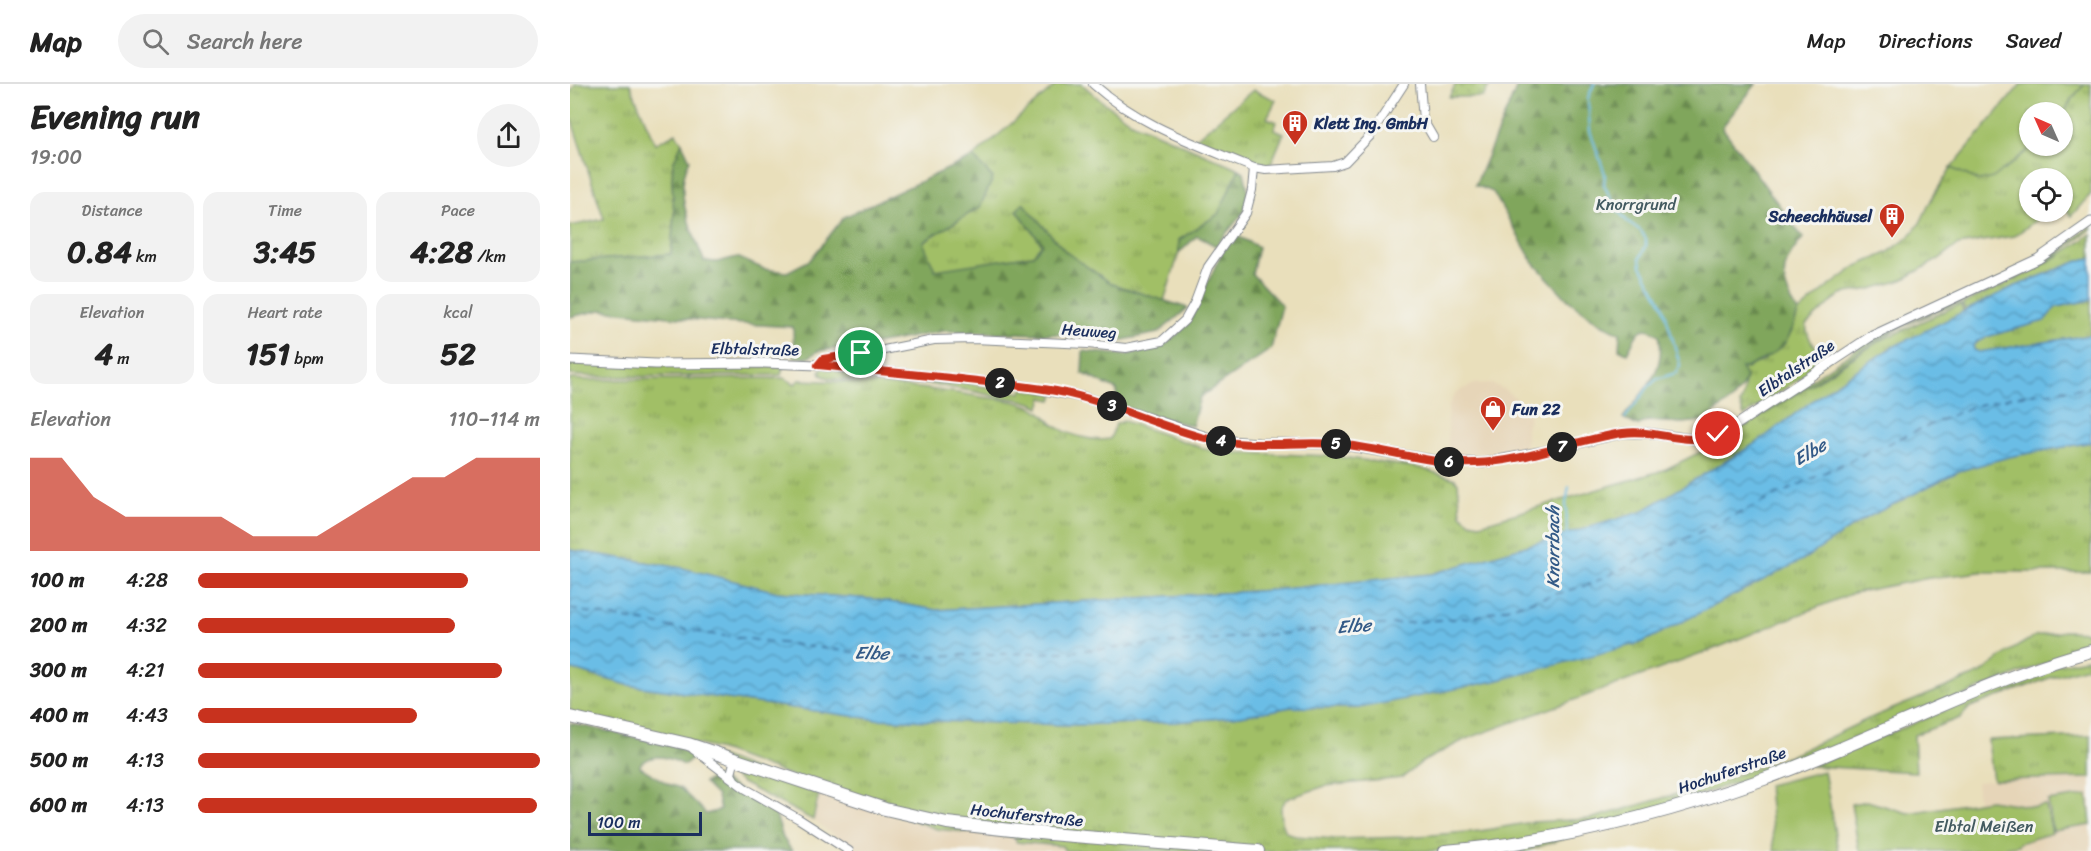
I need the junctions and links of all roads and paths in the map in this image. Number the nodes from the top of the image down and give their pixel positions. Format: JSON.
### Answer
{"nodes":[{"id":1,"x":1093,"y":84,"type":"edge"},
{"id":2,"x":1404,"y":84,"type":"edge"},
{"id":3,"x":1420,"y":84,"type":"edge"},
{"id":4,"x":1433,"y":137,"type":"dead end"},
{"id":5,"x":1254,"y":168,"type":"junction"},
{"id":6,"x":2091,"y":222,"type":"edge"},
{"id":7,"x":570,"y":360,"type":"edge"},
{"id":8,"x":818,"y":365,"type":"junction"},
{"id":9,"x":2091,"y":651,"type":"edge"},
{"id":10,"x":570,"y":717,"type":"edge"},
{"id":11,"x":688,"y":744,"type":"junction"},
{"id":12,"x":735,"y":759,"type":"junction"},
{"id":13,"x":735,"y":782,"type":"junction"},
{"id":14,"x":849,"y":851,"type":"edge"},
{"id":15,"x":1258,"y":851,"type":"edge"},
{"id":16,"x":1445,"y":851,"type":"edge"}],
"edges":[{"from":1,"to":5,"type":"street"},
{"from":2,"to":5,"type":"street"},
{"from":3,"to":4,"type":"street"},
{"from":5,"to":8,"type":"street","name":"Heuweg"},
{"from":6,"to":8,"type":"street","name":"Elbtalstraße"},
{"from":7,"to":8,"type":"street","name":"Elbtalstraße"},
{"from":9,"to":16,"type":"main road","name":"Hochuferstraße"},
{"from":10,"to":11,"type":"main road","name":"Hochuferstraße"},
{"from":11,"to":12,"type":"main road","name":"Hochuferstraße"},
{"from":11,"to":13,"type":"street"},
{"from":12,"to":13,"type":"street"},
{"from":12,"to":15,"type":"main road","name":"Hochuferstraße"},
{"from":13,"to":14,"type":"street"}]}
